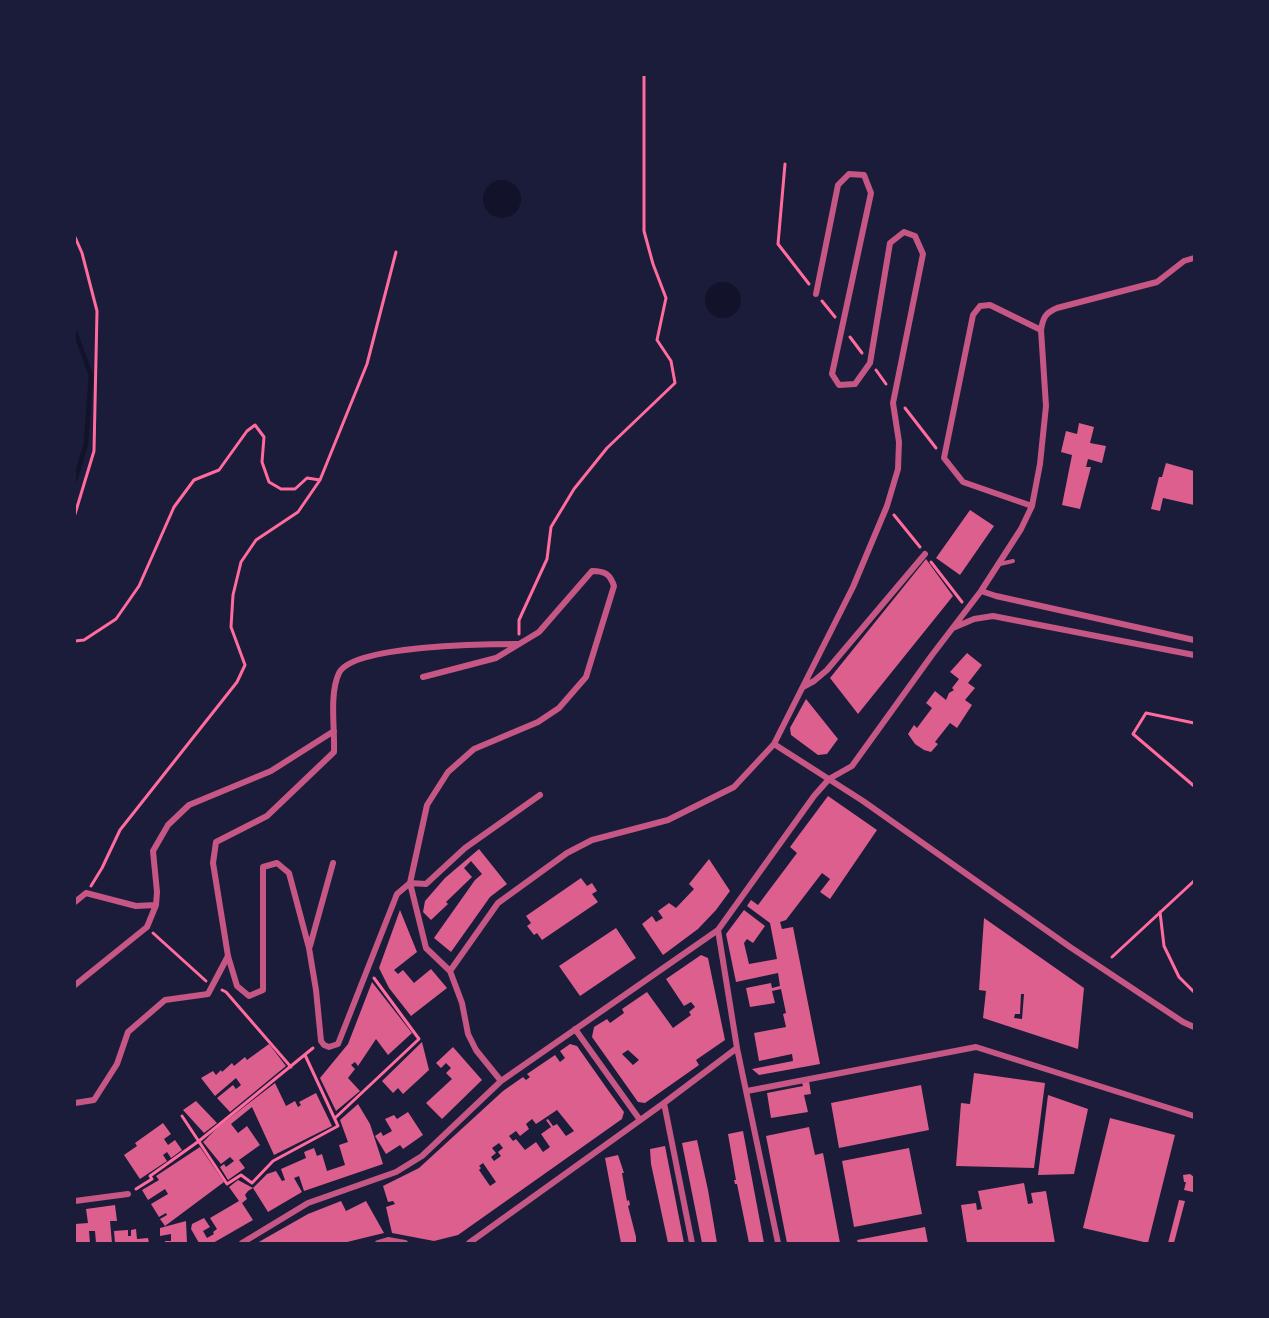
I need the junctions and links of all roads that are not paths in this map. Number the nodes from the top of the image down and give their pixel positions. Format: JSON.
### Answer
{"nodes":[{"id":1,"x":1194,"y":258,"type":"edge"},
{"id":2,"x":816,"y":294,"type":"dead end"},
{"id":3,"x":1041,"y":330,"type":"junction"},
{"id":4,"x":1032,"y":506,"type":"junction"},
{"id":5,"x":924,"y":554,"type":"dead end"},
{"id":6,"x":1013,"y":561,"type":"dead end"},
{"id":7,"x":1000,"y":564,"type":"junction"},
{"id":8,"x":981,"y":591,"type":"junction"},
{"id":9,"x":950,"y":630,"type":"junction"},
{"id":10,"x":1194,"y":640,"type":"edge"},
{"id":11,"x":518,"y":644,"type":"junction"},
{"id":12,"x":1194,"y":655,"type":"edge"},
{"id":13,"x":423,"y":677,"type":"dead end"},
{"id":14,"x":802,"y":687,"type":"junction"},
{"id":15,"x":334,"y":732,"type":"junction"},
{"id":16,"x":774,"y":744,"type":"junction"},
{"id":17,"x":829,"y":779,"type":"junction"},
{"id":18,"x":540,"y":795,"type":"dead end"},
{"id":19,"x":333,"y":863,"type":"dead end"},
{"id":20,"x":410,"y":883,"type":"junction"},
{"id":21,"x":75,"y":902,"type":"edge"},
{"id":22,"x":156,"y":905,"type":"junction"},
{"id":23,"x":718,"y":930,"type":"junction"},
{"id":24,"x":309,"y":948,"type":"junction"},
{"id":25,"x":228,"y":956,"type":"junction"},
{"id":26,"x":450,"y":971,"type":"junction"},
{"id":27,"x":75,"y":985,"type":"edge"},
{"id":28,"x":1194,"y":1027,"type":"edge"},
{"id":29,"x":576,"y":1029,"type":"junction"},
{"id":30,"x":737,"y":1048,"type":"junction"},
{"id":31,"x":501,"y":1081,"type":"junction"},
{"id":32,"x":747,"y":1091,"type":"junction"},
{"id":33,"x":75,"y":1103,"type":"edge"},
{"id":34,"x":664,"y":1103,"type":"junction"},
{"id":35,"x":1194,"y":1116,"type":"edge"},
{"id":36,"x":640,"y":1120,"type":"junction"},
{"id":37,"x":128,"y":1194,"type":"road end"},
{"id":38,"x":75,"y":1201,"type":"edge"},
{"id":39,"x":242,"y":1243,"type":"edge"},
{"id":40,"x":378,"y":1243,"type":"edge"},
{"id":41,"x":405,"y":1243,"type":"edge"},
{"id":42,"x":469,"y":1243,"type":"edge"},
{"id":43,"x":692,"y":1243,"type":"edge"},
{"id":44,"x":778,"y":1243,"type":"edge"}],
"edges":[{"from":1,"to":3,"type":"street"},
{"from":2,"to":14,"type":"street"},
{"from":3,"to":4,"type":"street"},
{"from":3,"to":4,"type":"street"},
{"from":4,"to":7,"type":"street"},
{"from":5,"to":14,"type":"street"},
{"from":6,"to":7,"type":"lane"},
{"from":7,"to":8,"type":"street"},
{"from":8,"to":9,"type":"street"},
{"from":8,"to":10,"type":"street"},
{"from":9,"to":12,"type":"street"},
{"from":9,"to":17,"type":"street"},
{"from":11,"to":13,"type":"street"},
{"from":11,"to":15,"type":"street"},
{"from":11,"to":20,"type":"street"},
{"from":14,"to":16,"type":"street"},
{"from":15,"to":22,"type":"street"},
{"from":15,"to":25,"type":"street"},
{"from":16,"to":17,"type":"street"},
{"from":16,"to":26,"type":"street"},
{"from":17,"to":23,"type":"street"},
{"from":17,"to":28,"type":"street"},
{"from":18,"to":20,"type":"street"},
{"from":19,"to":24,"type":"street"},
{"from":20,"to":24,"type":"street"},
{"from":20,"to":26,"type":"street"},
{"from":21,"to":22,"type":"street"},
{"from":22,"to":27,"type":"street"},
{"from":23,"to":29,"type":"street"},
{"from":23,"to":30,"type":"street"},
{"from":24,"to":25,"type":"street"},
{"from":25,"to":33,"type":"street"},
{"from":26,"to":31,"type":"street"},
{"from":29,"to":31,"type":"street"},
{"from":29,"to":36,"type":"street"},
{"from":30,"to":32,"type":"street"},
{"from":30,"to":34,"type":"street"},
{"from":31,"to":39,"type":"street"},
{"from":32,"to":35,"type":"street"},
{"from":32,"to":44,"type":"street"},
{"from":34,"to":36,"type":"street"},
{"from":34,"to":43,"type":"street"},
{"from":36,"to":42,"type":"street"},
{"from":37,"to":38,"type":"street"},
{"from":40,"to":41,"type":"street"}]}
